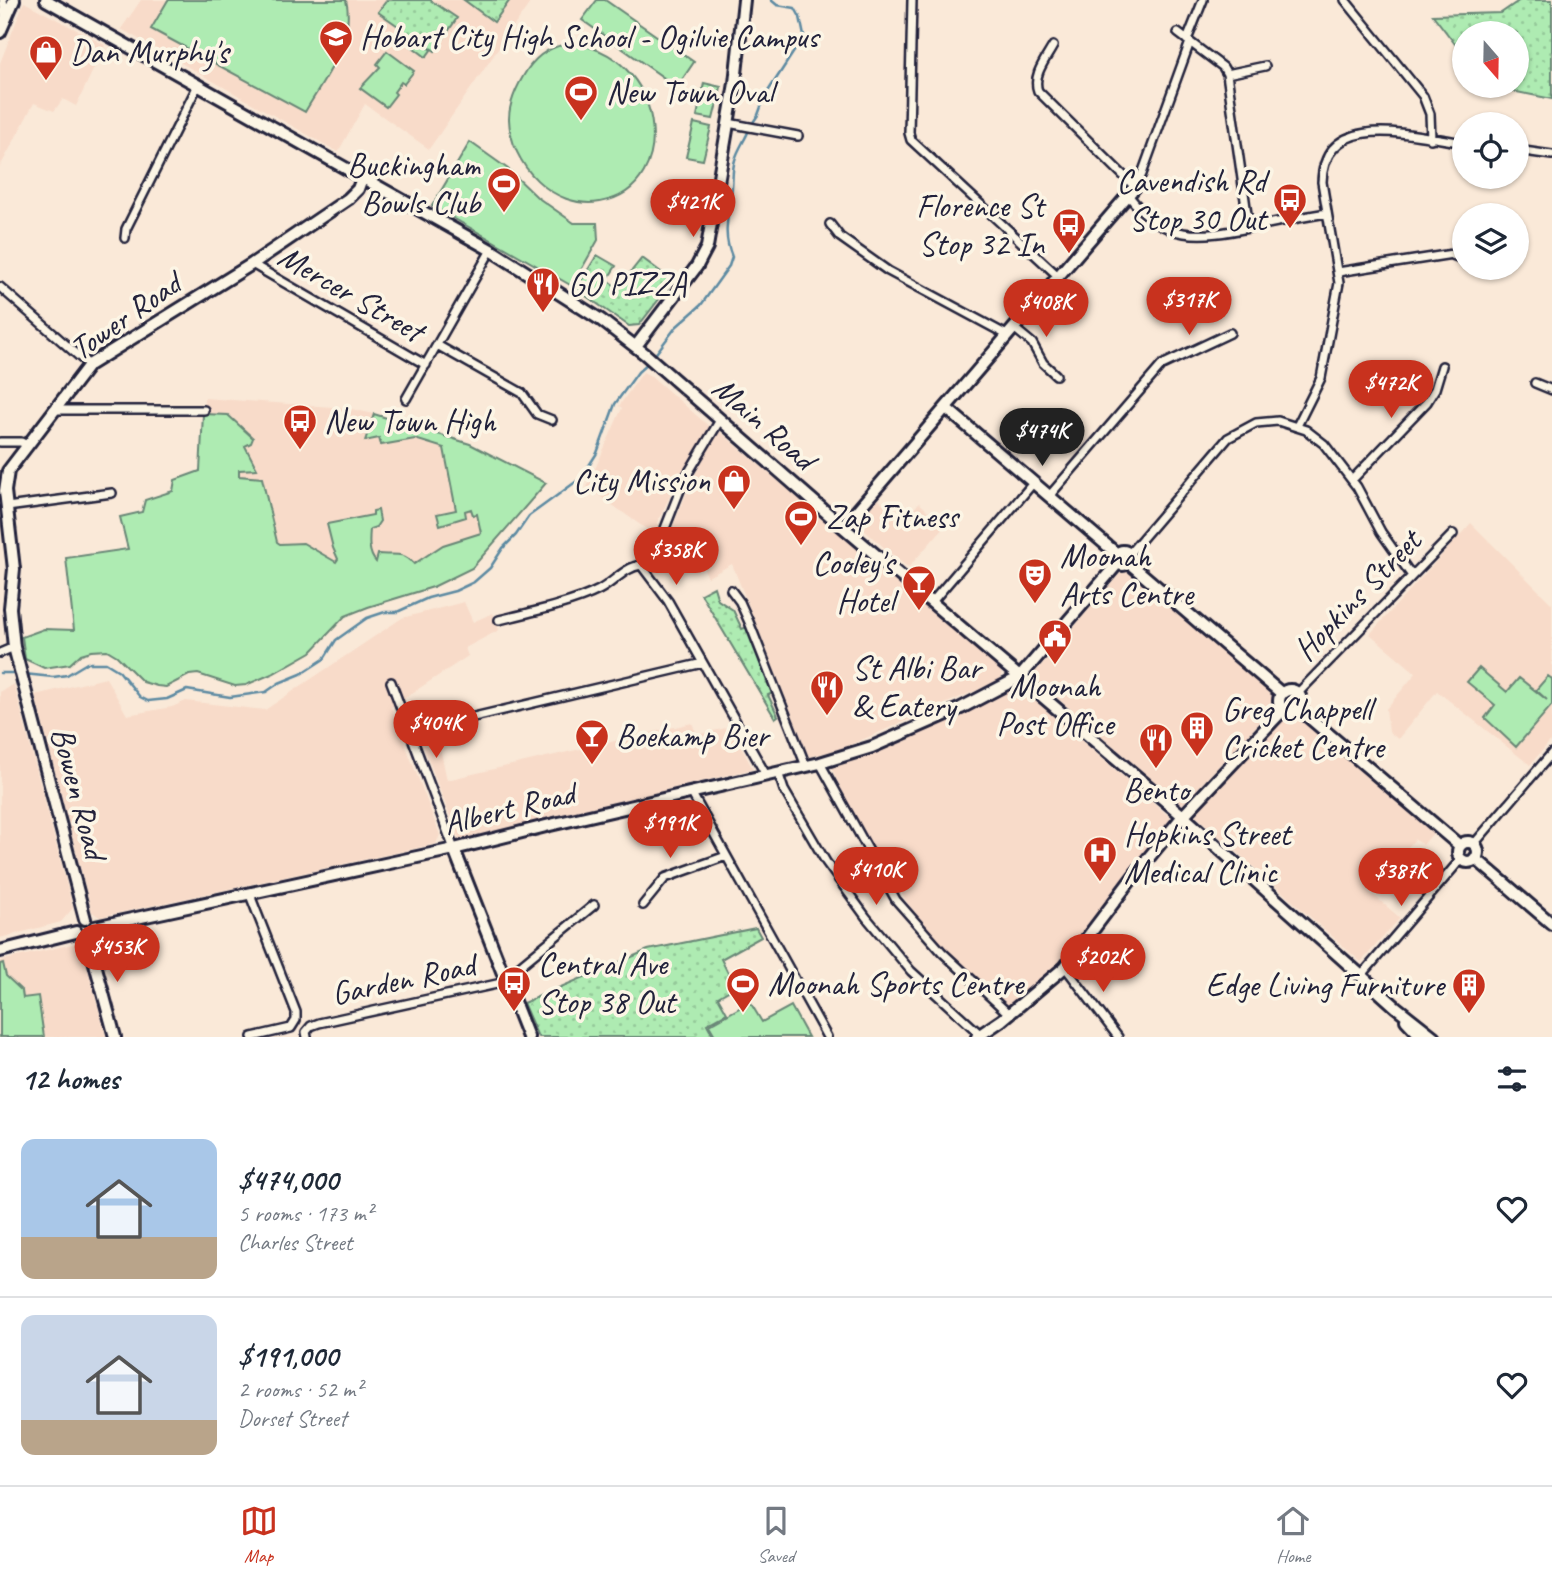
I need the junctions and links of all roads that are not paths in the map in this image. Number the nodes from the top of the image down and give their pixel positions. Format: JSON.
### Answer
{"nodes":[{"id":1,"x":3,"y":0,"type":"edge"},
{"id":2,"x":14,"y":0,"type":"edge"},
{"id":3,"x":46,"y":0,"type":"edge"},
{"id":4,"x":744,"y":0,"type":"edge"},
{"id":5,"x":912,"y":0,"type":"edge"},
{"id":6,"x":1203,"y":0,"type":"edge"},
{"id":7,"x":1345,"y":0,"type":"edge"},
{"id":8,"x":5,"y":19,"type":"junction"},
{"id":9,"x":0,"y":32,"type":"edge"},
{"id":10,"x":1178,"y":33,"type":"dead end"},
{"id":11,"x":1188,"y":41,"type":"junction"},
{"id":12,"x":1053,"y":46,"type":"dead end"},
{"id":13,"x":1265,"y":66,"type":"dead end"},
{"id":14,"x":1227,"y":74,"type":"junction"},
{"id":15,"x":198,"y":85,"type":"junction"},
{"id":16,"x":728,"y":124,"type":"junction"},
{"id":17,"x":798,"y":136,"type":"dead end"},
{"id":18,"x":1431,"y":139,"type":"junction"},
{"id":19,"x":1452,"y":141,"type":"edge"},
{"id":20,"x":1529,"y":152,"type":"edge"},
{"id":21,"x":1552,"y":155,"type":"edge"},
{"id":22,"x":362,"y":178,"type":"junction"},
{"id":23,"x":1131,"y":191,"type":"junction"},
{"id":24,"x":1327,"y":212,"type":"junction"},
{"id":25,"x":830,"y":225,"type":"dead end"},
{"id":26,"x":1249,"y":228,"type":"junction"},
{"id":27,"x":125,"y":238,"type":"dead end"},
{"id":28,"x":491,"y":250,"type":"junction"},
{"id":29,"x":1451,"y":255,"type":"edge"},
{"id":30,"x":252,"y":264,"type":"junction"},
{"id":31,"x":1338,"y":272,"type":"junction"},
{"id":32,"x":1058,"y":276,"type":"junction"},
{"id":33,"x":0,"y":287,"type":"edge"},
{"id":34,"x":1011,"y":331,"type":"junction"},
{"id":35,"x":1230,"y":333,"type":"dead end"},
{"id":36,"x":437,"y":345,"type":"junction"},
{"id":37,"x":640,"y":350,"type":"junction"},
{"id":38,"x":426,"y":365,"type":"junction"},
{"id":39,"x":1442,"y":366,"type":"dead end"},
{"id":40,"x":85,"y":370,"type":"junction"},
{"id":41,"x":1056,"y":375,"type":"dead end"},
{"id":42,"x":1535,"y":383,"type":"dead end"},
{"id":43,"x":1552,"y":390,"type":"edge"},
{"id":44,"x":406,"y":399,"type":"dead end"},
{"id":45,"x":55,"y":407,"type":"junction"},
{"id":46,"x":946,"y":408,"type":"junction"},
{"id":47,"x":204,"y":410,"type":"dead end"},
{"id":48,"x":720,"y":419,"type":"junction"},
{"id":49,"x":552,"y":420,"type":"dead end"},
{"id":50,"x":1297,"y":426,"type":"junction"},
{"id":51,"x":0,"y":442,"type":"edge"},
{"id":52,"x":27,"y":445,"type":"junction"},
{"id":53,"x":1352,"y":480,"type":"junction"},
{"id":54,"x":1034,"y":482,"type":"junction"},
{"id":55,"x":112,"y":493,"type":"dead end"},
{"id":56,"x":1050,"y":495,"type":"junction"},
{"id":57,"x":7,"y":507,"type":"junction"},
{"id":58,"x":843,"y":527,"type":"junction"},
{"id":59,"x":1453,"y":534,"type":"dead end"},
{"id":60,"x":662,"y":536,"type":"dead end"},
{"id":61,"x":1123,"y":558,"type":"junction"},
{"id":62,"x":1412,"y":576,"type":"junction"},
{"id":63,"x":731,"y":590,"type":"dead end"},
{"id":64,"x":932,"y":602,"type":"junction"},
{"id":65,"x":499,"y":620,"type":"dead end"},
{"id":66,"x":14,"y":647,"type":"junction"},
{"id":67,"x":0,"y":653,"type":"edge"},
{"id":68,"x":703,"y":663,"type":"junction"},
{"id":69,"x":21,"y":675,"type":"joint"},
{"id":70,"x":1020,"y":677,"type":"junction"},
{"id":71,"x":391,"y":682,"type":"dead end"},
{"id":72,"x":1281,"y":693,"type":"junction"},
{"id":73,"x":1298,"y":693,"type":"junction"},
{"id":74,"x":1298,"y":708,"type":"junction"},
{"id":75,"x":1283,"y":710,"type":"junction"},
{"id":76,"x":410,"y":732,"type":"junction"},
{"id":77,"x":1552,"y":753,"type":"edge"},
{"id":78,"x":820,"y":763,"type":"junction"},
{"id":79,"x":807,"y":766,"type":"junction"},
{"id":80,"x":778,"y":772,"type":"junction"},
{"id":81,"x":766,"y":775,"type":"junction"},
{"id":82,"x":691,"y":792,"type":"junction"},
{"id":83,"x":1183,"y":816,"type":"junction"},
{"id":84,"x":1474,"y":844,"type":"junction"},
{"id":85,"x":1460,"y":846,"type":"junction"},
{"id":86,"x":454,"y":849,"type":"junction"},
{"id":87,"x":726,"y":856,"type":"junction"},
{"id":88,"x":1475,"y":858,"type":"junction"},
{"id":89,"x":1461,"y":859,"type":"junction"},
{"id":90,"x":250,"y":895,"type":"junction"},
{"id":91,"x":594,"y":905,"type":"dead end"},
{"id":92,"x":643,"y":905,"type":"dead end"},
{"id":93,"x":85,"y":919,"type":"junction"},
{"id":94,"x":1552,"y":924,"type":"edge"},
{"id":95,"x":95,"y":927,"type":"junction"},
{"id":96,"x":76,"y":932,"type":"junction"},
{"id":97,"x":88,"y":938,"type":"junction"},
{"id":98,"x":0,"y":951,"type":"edge"},
{"id":99,"x":1065,"y":967,"type":"junction"},
{"id":100,"x":1361,"y":976,"type":"junction"},
{"id":101,"x":505,"y":980,"type":"junction"},
{"id":102,"x":1396,"y":1007,"type":"junction"},
{"id":103,"x":1009,"y":1014,"type":"junction"},
{"id":104,"x":979,"y":1036,"type":"edge"},
{"id":105,"x":115,"y":1037,"type":"edge"},
{"id":106,"x":252,"y":1037,"type":"edge"},
{"id":107,"x":307,"y":1037,"type":"edge"},
{"id":108,"x":527,"y":1037,"type":"edge"},
{"id":109,"x":827,"y":1037,"type":"edge"},
{"id":110,"x":1118,"y":1037,"type":"edge"},
{"id":111,"x":1422,"y":1037,"type":"edge"},
{"id":112,"x":1434,"y":1037,"type":"edge"}],
"edges":[{"from":1,"to":8,"type":"street"},
{"from":2,"to":8,"type":"street"},
{"from":3,"to":15,"type":"street","name":"Main Road"},
{"from":4,"to":16,"type":"street"},
{"from":5,"to":32,"type":"street"},
{"from":6,"to":11,"type":"street"},
{"from":7,"to":18,"type":"street"},
{"from":8,"to":9,"type":"street"},
{"from":10,"to":11,"type":"street"},
{"from":11,"to":14,"type":"street"},
{"from":11,"to":23,"type":"street"},
{"from":12,"to":23,"type":"street"},
{"from":13,"to":14,"type":"street"},
{"from":14,"to":26,"type":"street"},
{"from":15,"to":22,"type":"street","name":"Main Road"},
{"from":15,"to":27,"type":"street"},
{"from":16,"to":17,"type":"street"},
{"from":16,"to":37,"type":"street"},
{"from":18,"to":19,"type":"street"},
{"from":18,"to":24,"type":"street"},
{"from":20,"to":21,"type":"street"},
{"from":22,"to":28,"type":"street","name":"Main Road"},
{"from":22,"to":30,"type":"street","name":"Tower Road"},
{"from":23,"to":26,"type":"street"},
{"from":23,"to":32,"type":"street"},
{"from":24,"to":26,"type":"street"},
{"from":24,"to":31,"type":"street"},
{"from":25,"to":34,"type":"street"},
{"from":28,"to":36,"type":"street"},
{"from":28,"to":37,"type":"street","name":"Main Road"},
{"from":29,"to":31,"type":"street"},
{"from":30,"to":38,"type":"street","name":"Mercer Street"},
{"from":30,"to":40,"type":"street","name":"Tower Road"},
{"from":31,"to":50,"type":"street"},
{"from":32,"to":34,"type":"street"},
{"from":33,"to":40,"type":"street"},
{"from":34,"to":41,"type":"street"},
{"from":34,"to":46,"type":"street"},
{"from":35,"to":56,"type":"street"},
{"from":36,"to":38,"type":"street"},
{"from":36,"to":49,"type":"street","name":"Mercer Street"},
{"from":37,"to":48,"type":"street","name":"Main Road"},
{"from":38,"to":44,"type":"street"},
{"from":39,"to":53,"type":"street"},
{"from":40,"to":45,"type":"street","name":"Tower Road"},
{"from":42,"to":43,"type":"street"},
{"from":45,"to":47,"type":"street"},
{"from":45,"to":52,"type":"street","name":"Tower Road"},
{"from":46,"to":54,"type":"street"},
{"from":46,"to":58,"type":"street"},
{"from":48,"to":58,"type":"street","name":"Main Road"},
{"from":48,"to":60,"type":"street"},
{"from":50,"to":53,"type":"street"},
{"from":50,"to":61,"type":"street","name":"Albert Road"},
{"from":51,"to":52,"type":"street"},
{"from":52,"to":57,"type":"street","name":"Tower Road"},
{"from":53,"to":62,"type":"street"},
{"from":54,"to":56,"type":"street"},
{"from":54,"to":64,"type":"street"},
{"from":55,"to":57,"type":"street"},
{"from":56,"to":61,"type":"street"},
{"from":57,"to":66,"type":"street","name":"Tower Road"},
{"from":58,"to":64,"type":"street","name":"Main Road"},
{"from":59,"to":62,"type":"street","name":"Hopkins Street"},
{"from":61,"to":70,"type":"street","name":"Albert Road"},
{"from":61,"to":72,"type":"street"},
{"from":62,"to":73,"type":"street","name":"Hopkins Street"},
{"from":63,"to":79,"type":"street"},
{"from":64,"to":70,"type":"street","name":"Main Road"},
{"from":65,"to":68,"type":"street"},
{"from":66,"to":67,"type":"street"},
{"from":66,"to":69,"type":"street","name":"Tower Road"},
{"from":68,"to":76,"type":"street"},
{"from":68,"to":81,"type":"street"},
{"from":69,"to":93,"type":"street","name":"Bowen Road"},
{"from":70,"to":78,"type":"street","name":"Albert Road"},
{"from":70,"to":83,"type":"street","name":"Main Road"},
{"from":71,"to":76,"type":"street"},
{"from":72,"to":73,"type":"street"},
{"from":72,"to":75,"type":"street"},
{"from":73,"to":74,"type":"street"},
{"from":74,"to":75,"type":"street"},
{"from":74,"to":85,"type":"street"},
{"from":75,"to":83,"type":"street"},
{"from":76,"to":86,"type":"street"},
{"from":77,"to":84,"type":"street"},
{"from":78,"to":79,"type":"street","name":"Albert Road"},
{"from":78,"to":103,"type":"street"},
{"from":79,"to":80,"type":"street","name":"Albert Road"},
{"from":80,"to":81,"type":"street","name":"Albert Road"},
{"from":80,"to":104,"type":"street"},
{"from":81,"to":82,"type":"street","name":"Albert Road"},
{"from":82,"to":86,"type":"street","name":"Albert Road"},
{"from":82,"to":87,"type":"street"},
{"from":83,"to":99,"type":"street"},
{"from":83,"to":100,"type":"street","name":"Main Road"},
{"from":84,"to":85,"type":"street"},
{"from":84,"to":88,"type":"street"},
{"from":85,"to":89,"type":"street"},
{"from":86,"to":90,"type":"street","name":"Albert Road"},
{"from":86,"to":101,"type":"street"},
{"from":87,"to":92,"type":"street"},
{"from":87,"to":109,"type":"street"},
{"from":88,"to":89,"type":"street"},
{"from":88,"to":94,"type":"street"},
{"from":89,"to":100,"type":"street"},
{"from":90,"to":95,"type":"street","name":"Albert Road"},
{"from":90,"to":106,"type":"street","name":"Garden Road"},
{"from":91,"to":101,"type":"street","name":"Garden Road"},
{"from":93,"to":95,"type":"street"},
{"from":93,"to":96,"type":"street"},
{"from":95,"to":97,"type":"street"},
{"from":96,"to":97,"type":"street"},
{"from":96,"to":98,"type":"street"},
{"from":97,"to":105,"type":"street"},
{"from":99,"to":103,"type":"street"},
{"from":99,"to":110,"type":"street"},
{"from":100,"to":102,"type":"street","name":"Main Road"},
{"from":101,"to":107,"type":"street","name":"Garden Road"},
{"from":101,"to":108,"type":"street"},
{"from":102,"to":111,"type":"street","name":"Main Road"},
{"from":102,"to":112,"type":"street","name":"Main Road"},
{"from":103,"to":104,"type":"street"}]}
